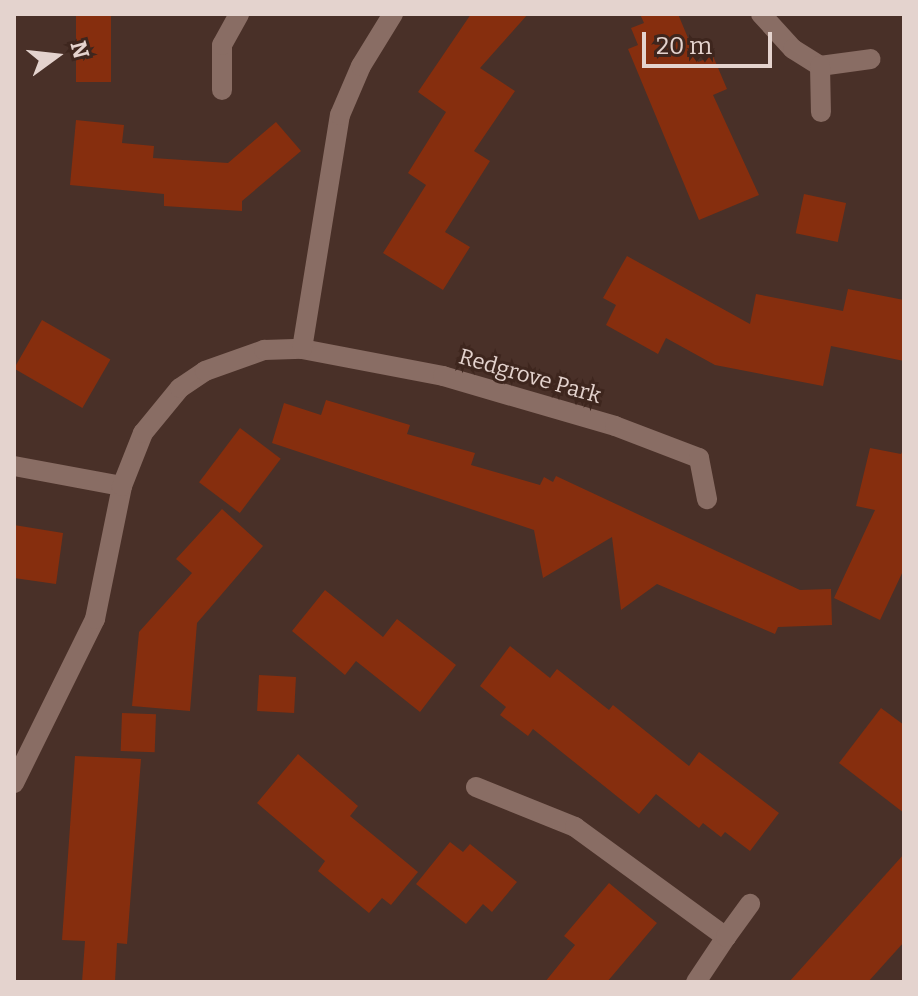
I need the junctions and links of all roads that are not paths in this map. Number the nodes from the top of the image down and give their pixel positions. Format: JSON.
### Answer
{"nodes":[{"id":1,"x":239,"y":14,"type":"edge"},
{"id":2,"x":761,"y":14,"type":"edge"},
{"id":3,"x":386,"y":16,"type":"edge"},
{"id":4,"x":871,"y":59,"type":"dead end"},
{"id":5,"x":820,"y":66,"type":"junction"},
{"id":6,"x":222,"y":90,"type":"dead end"},
{"id":7,"x":821,"y":112,"type":"dead end"},
{"id":8,"x":302,"y":349,"type":"junction"},
{"id":9,"x":14,"y":466,"type":"edge"},
{"id":10,"x":122,"y":486,"type":"junction"},
{"id":11,"x":707,"y":499,"type":"dead end"},
{"id":12,"x":14,"y":783,"type":"edge"},
{"id":13,"x":476,"y":787,"type":"dead end"},
{"id":14,"x":750,"y":904,"type":"dead end"},
{"id":15,"x":726,"y":937,"type":"junction"},
{"id":16,"x":696,"y":982,"type":"edge"}],
"edges":[{"from":1,"to":6,"type":"street"},
{"from":2,"to":5,"type":"street"},
{"from":3,"to":8,"type":"street"},
{"from":4,"to":5,"type":"street"},
{"from":5,"to":7,"type":"street"},
{"from":8,"to":10,"type":"street","name":"Redgrove Park"},
{"from":8,"to":11,"type":"street","name":"Redgrove Park"},
{"from":9,"to":10,"type":"street"},
{"from":10,"to":12,"type":"street","name":"Redgrove Park"},
{"from":13,"to":15,"type":"street"},
{"from":14,"to":15,"type":"street"},
{"from":15,"to":16,"type":"street"}]}
